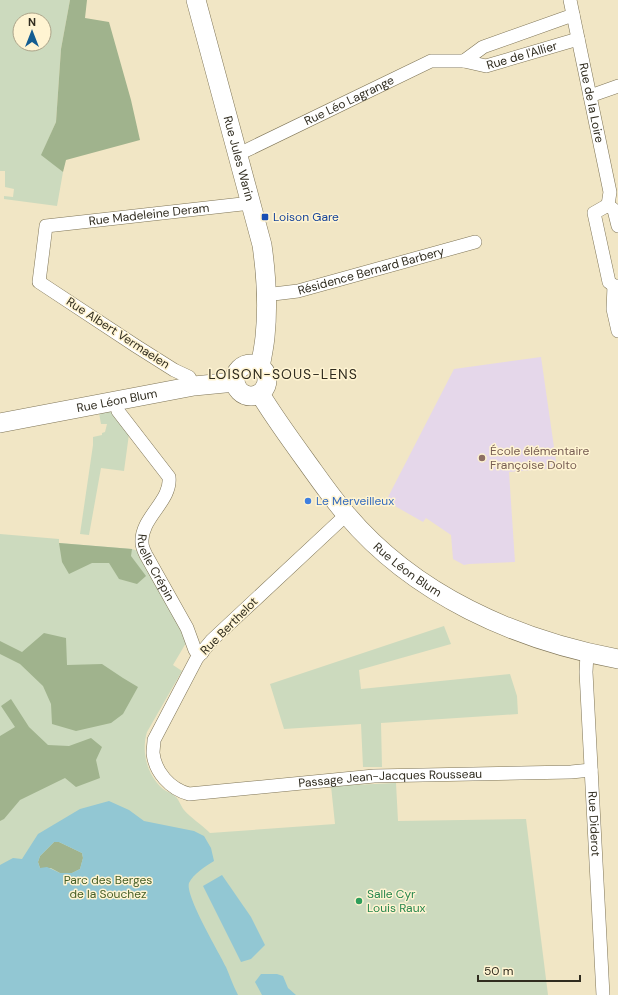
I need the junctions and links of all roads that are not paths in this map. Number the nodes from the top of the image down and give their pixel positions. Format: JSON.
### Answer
{"nodes":[{"id":1,"x":196,"y":0,"type":"edge"},
{"id":2,"x":570,"y":0,"type":"edge"},
{"id":3,"x":573,"y":15,"type":"junction"},
{"id":4,"x":578,"y":39,"type":"junction"},
{"id":5,"x":464,"y":61,"type":"junction"},
{"id":6,"x":618,"y":86,"type":"edge"},
{"id":7,"x":590,"y":96,"type":"junction"},
{"id":8,"x":238,"y":153,"type":"junction"},
{"id":9,"x":252,"y":203,"type":"junction"},
{"id":10,"x":608,"y":205,"type":"junction"},
{"id":11,"x":618,"y":226,"type":"edge"},
{"id":12,"x":475,"y":242,"type":"dead end"},
{"id":13,"x":39,"y":282,"type":"joint"},
{"id":14,"x":616,"y":286,"type":"edge"},
{"id":15,"x":266,"y":295,"type":"junction"},
{"id":16,"x":618,"y":331,"type":"edge"},
{"id":17,"x":260,"y":367,"type":"junction"},
{"id":18,"x":235,"y":382,"type":"junction"},
{"id":19,"x":194,"y":386,"type":"junction"},
{"id":20,"x":260,"y":394,"type":"junction"},
{"id":21,"x":116,"y":400,"type":"junction"},
{"id":22,"x":0,"y":423,"type":"edge"},
{"id":23,"x":346,"y":515,"type":"junction"},
{"id":24,"x":202,"y":653,"type":"junction"},
{"id":25,"x":587,"y":654,"type":"junction"},
{"id":26,"x":618,"y":659,"type":"edge"},
{"id":27,"x":591,"y":770,"type":"junction"},
{"id":28,"x":189,"y":794,"type":"joint"},
{"id":29,"x":603,"y":995,"type":"edge"}],
"edges":[{"from":1,"to":8,"type":"street","name":"Rue Jules Warin"},
{"from":2,"to":3,"type":"street","name":"Rue de la Loire"},
{"from":3,"to":4,"type":"street","name":"Rue de la Loire"},
{"from":3,"to":5,"type":"street","name":"Rue de l'Allier"},
{"from":4,"to":5,"type":"street","name":"Rue de l'Allier"},
{"from":4,"to":7,"type":"street","name":"Rue de la Loire"},
{"from":5,"to":8,"type":"street","name":"Rue Léo Lagrange"},
{"from":6,"to":7,"type":"street"},
{"from":7,"to":10,"type":"street","name":"Rue de la Loire"},
{"from":8,"to":9,"type":"street","name":"Rue Jules Warin"},
{"from":9,"to":13,"type":"street","name":"Rue Madeleine Deram"},
{"from":9,"to":15,"type":"street","name":"Rue Jules Warin"},
{"from":10,"to":11,"type":"street","name":"Rue de la Loire"},
{"from":10,"to":14,"type":"street"},
{"from":12,"to":15,"type":"street","name":"Résidence Bernard Barbery"},
{"from":13,"to":19,"type":"street","name":"Rue Albert Vermaelen"},
{"from":14,"to":16,"type":"street"},
{"from":15,"to":17,"type":"street","name":"Rue Jules Warin"},
{"from":17,"to":18,"type":"street"},
{"from":17,"to":20,"type":"street"},
{"from":18,"to":19,"type":"street","name":"Rue Léon Blum"},
{"from":18,"to":20,"type":"street"},
{"from":19,"to":21,"type":"street","name":"Rue Léon Blum"},
{"from":20,"to":23,"type":"street","name":"Rue Léon Blum"},
{"from":21,"to":22,"type":"street","name":"Rue Léon Blum"},
{"from":21,"to":24,"type":"street","name":"Ruelle Crépin"},
{"from":23,"to":24,"type":"street","name":"Rue Berthelot"},
{"from":23,"to":25,"type":"street","name":"Rue Léon Blum"},
{"from":24,"to":28,"type":"street","name":"Rue Berthelot"},
{"from":25,"to":26,"type":"street","name":"Rue Léon Blum"},
{"from":25,"to":27,"type":"street","name":"Rue Diderot"},
{"from":27,"to":28,"type":"street","name":"Passage Jean-Jacques Rousseau"},
{"from":27,"to":29,"type":"street","name":"Rue Diderot"}]}
